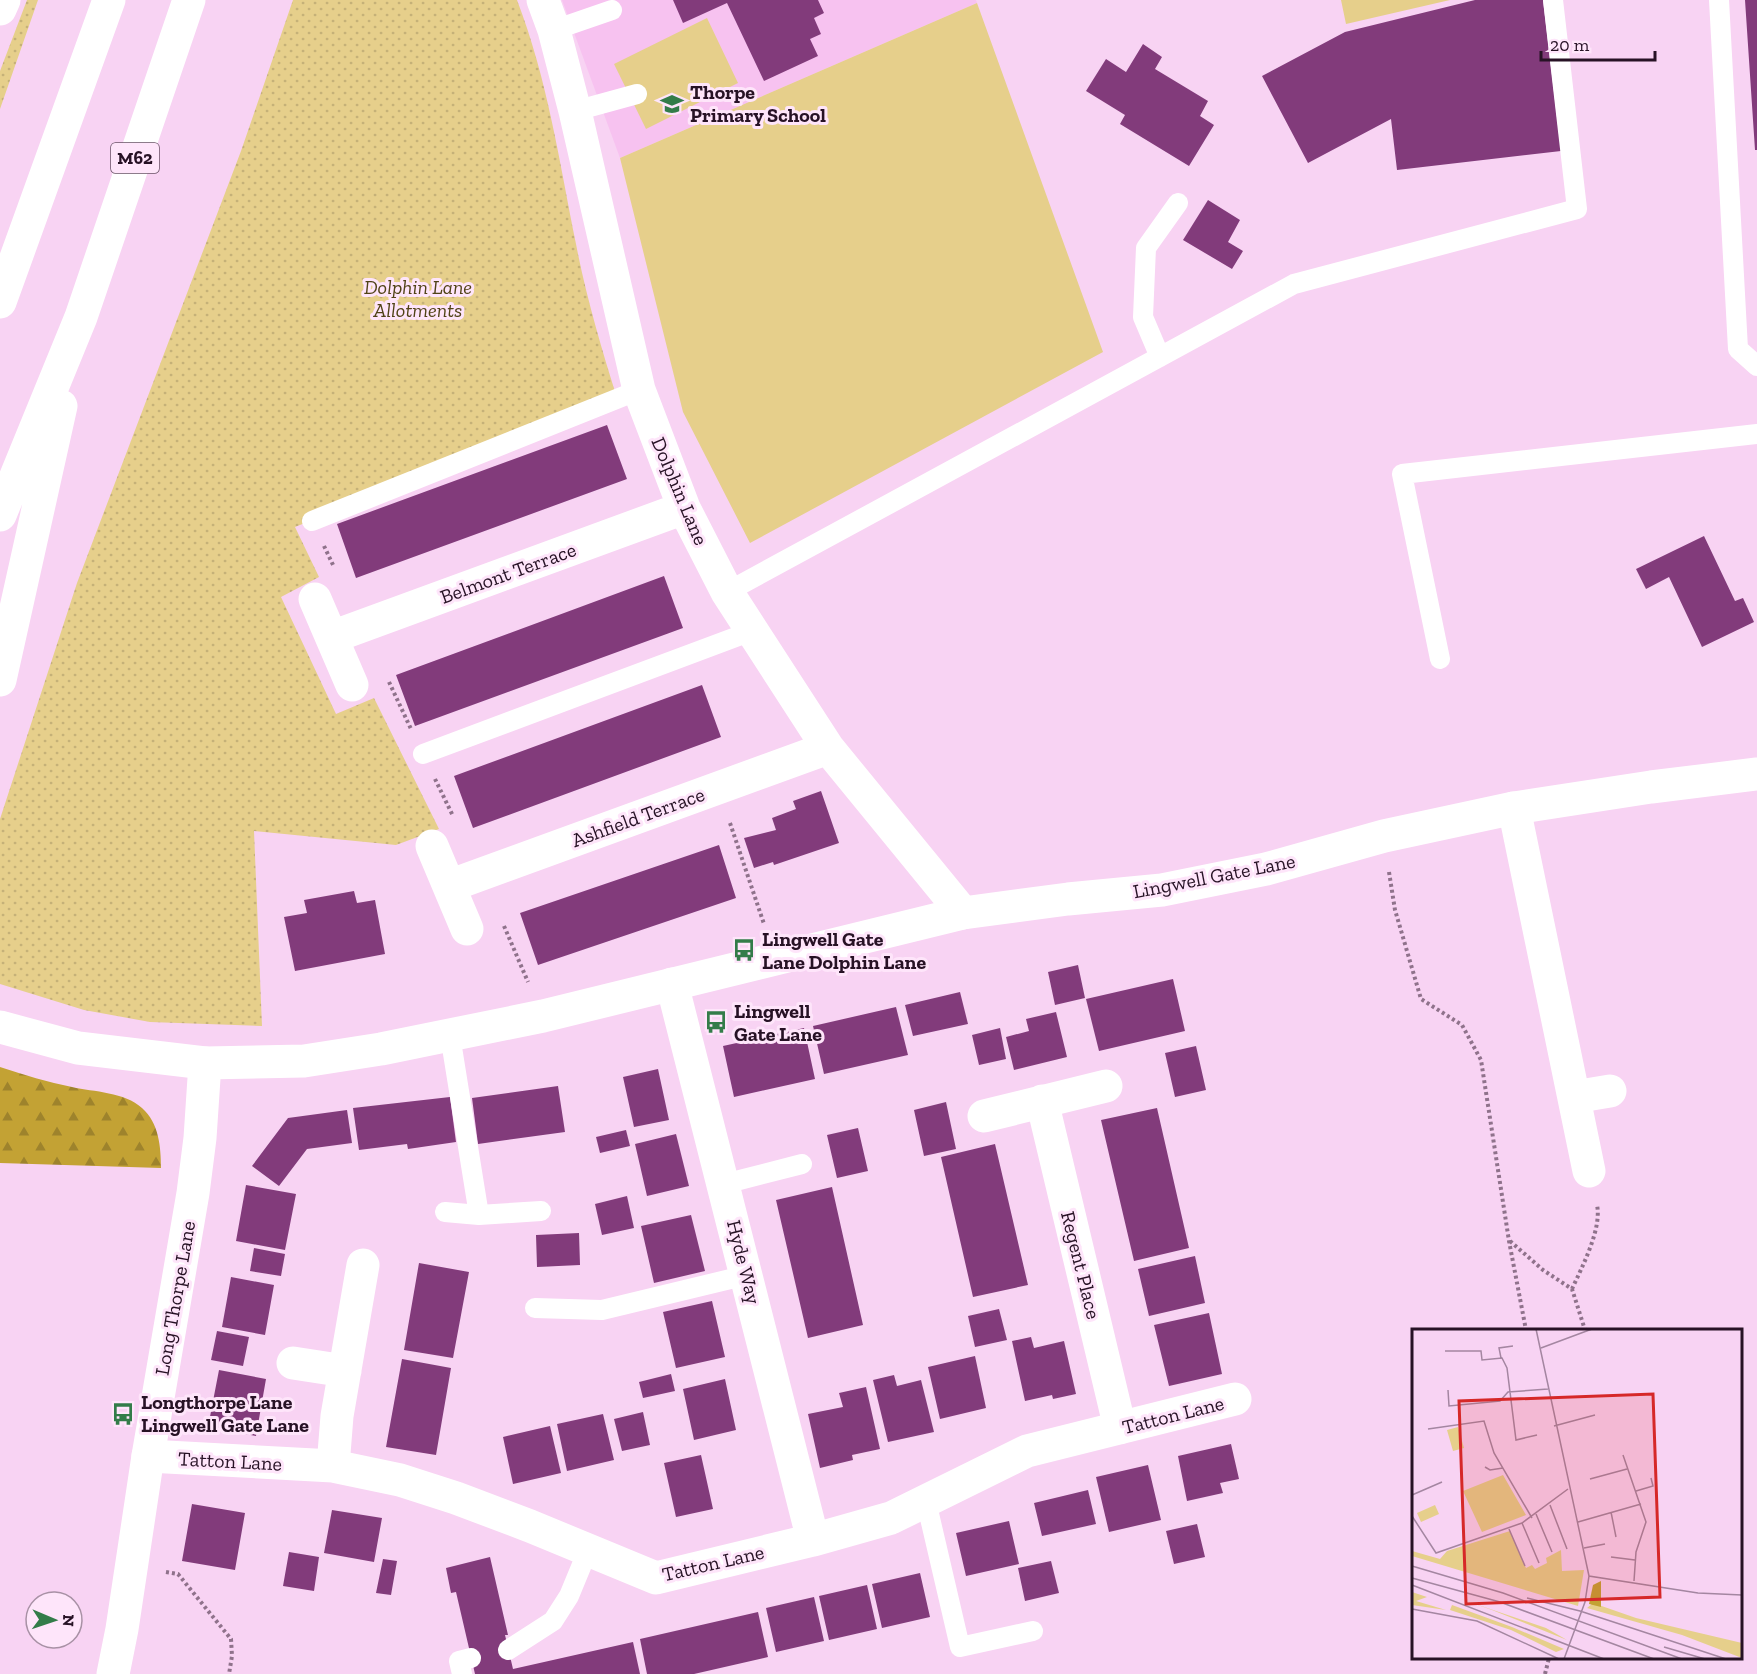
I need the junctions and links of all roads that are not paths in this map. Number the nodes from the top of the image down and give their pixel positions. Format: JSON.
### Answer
{"nodes":[{"id":1,"x":4,"y":0,"type":"edge"},
{"id":2,"x":109,"y":0,"type":"edge"},
{"id":3,"x":189,"y":0,"type":"edge"},
{"id":4,"x":543,"y":0,"type":"edge"},
{"id":5,"x":1553,"y":0,"type":"edge"},
{"id":6,"x":1719,"y":0,"type":"edge"},
{"id":7,"x":0,"y":9,"type":"edge"},
{"id":8,"x":612,"y":10,"type":"dead end"},
{"id":9,"x":554,"y":30,"type":"junction"},
{"id":10,"x":637,"y":94,"type":"dead end"},
{"id":11,"x":575,"y":111,"type":"junction"},
{"id":12,"x":1178,"y":203,"type":"dead end"},
{"id":13,"x":0,"y":302,"type":"edge"},
{"id":14,"x":81,"y":317,"type":"junction"},
{"id":15,"x":1160,"y":357,"type":"junction"},
{"id":16,"x":1757,"y":366,"type":"edge"},
{"id":17,"x":639,"y":390,"type":"junction"},
{"id":18,"x":1757,"y":435,"type":"edge"},
{"id":19,"x":684,"y":508,"type":"junction"},
{"id":20,"x":0,"y":515,"type":"edge"},
{"id":21,"x":312,"y":521,"type":"dead end"},
{"id":22,"x":727,"y":592,"type":"junction"},
{"id":23,"x":315,"y":598,"type":"dead end"},
{"id":24,"x":752,"y":632,"type":"junction"},
{"id":25,"x":332,"y":638,"type":"junction"},
{"id":26,"x":1440,"y":659,"type":"dead end"},
{"id":27,"x":0,"y":680,"type":"edge"},
{"id":28,"x":352,"y":685,"type":"dead end"},
{"id":29,"x":828,"y":748,"type":"junction"},
{"id":30,"x":423,"y":754,"type":"dead end"},
{"id":31,"x":1757,"y":774,"type":"edge"},
{"id":32,"x":1514,"y":808,"type":"junction"},
{"id":33,"x":432,"y":846,"type":"dead end"},
{"id":34,"x":448,"y":886,"type":"junction"},
{"id":35,"x":963,"y":913,"type":"junction"},
{"id":36,"x":467,"y":929,"type":"dead end"},
{"id":37,"x":672,"y":984,"type":"junction"},
{"id":38,"x":0,"y":1027,"type":"edge"},
{"id":39,"x":450,"y":1035,"type":"junction"},
{"id":40,"x":205,"y":1063,"type":"junction"},
{"id":41,"x":1106,"y":1086,"type":"dead end"},
{"id":42,"x":1610,"y":1090,"type":"dead end"},
{"id":43,"x":1574,"y":1097,"type":"junction"},
{"id":44,"x":1042,"y":1101,"type":"junction"},
{"id":45,"x":984,"y":1116,"type":"dead end"},
{"id":46,"x":802,"y":1164,"type":"dead end"},
{"id":47,"x":1589,"y":1171,"type":"road end"},
{"id":48,"x":724,"y":1184,"type":"junction"},
{"id":49,"x":540,"y":1211,"type":"dead end"},
{"id":50,"x":445,"y":1212,"type":"dead end"},
{"id":51,"x":479,"y":1215,"type":"junction"},
{"id":52,"x":363,"y":1265,"type":"dead end"},
{"id":53,"x":747,"y":1275,"type":"junction"},
{"id":54,"x":535,"y":1308,"type":"dead end"},
{"id":55,"x":293,"y":1363,"type":"dead end"},
{"id":56,"x":345,"y":1371,"type":"junction"},
{"id":57,"x":1235,"y":1399,"type":"dead end"},
{"id":58,"x":1120,"y":1428,"type":"junction"},
{"id":59,"x":148,"y":1456,"type":"junction"},
{"id":60,"x":333,"y":1466,"type":"junction"},
{"id":61,"x":926,"y":1501,"type":"junction"},
{"id":62,"x":813,"y":1539,"type":"junction"},
{"id":63,"x":588,"y":1550,"type":"junction"},
{"id":64,"x":1033,"y":1631,"type":"dead end"},
{"id":65,"x":508,"y":1650,"type":"dead end"},
{"id":66,"x":113,"y":1674,"type":"edge"}],
"edges":[{"from":1,"to":7,"type":"main road"},
{"from":2,"to":13,"type":"main road"},
{"from":3,"to":14,"type":"main road","number":"M62"},
{"from":4,"to":9,"type":"main road","name":"Dolphin Lane"},
{"from":5,"to":15,"type":"lane"},
{"from":6,"to":16,"type":"lane"},
{"from":8,"to":9,"type":"lane"},
{"from":9,"to":11,"type":"main road","name":"Dolphin Lane"},
{"from":10,"to":11,"type":"lane"},
{"from":11,"to":17,"type":"main road","name":"Dolphin Lane"},
{"from":12,"to":15,"type":"lane"},
{"from":14,"to":20,"type":"main road","number":"M62"},
{"from":14,"to":27,"type":"main road"},
{"from":15,"to":22,"type":"lane"},
{"from":17,"to":19,"type":"main road","name":"Dolphin Lane"},
{"from":17,"to":21,"type":"lane"},
{"from":18,"to":26,"type":"lane"},
{"from":19,"to":22,"type":"main road","name":"Dolphin Lane"},
{"from":19,"to":25,"type":"main road","name":"Belmont Terrace"},
{"from":22,"to":24,"type":"main road","name":"Dolphin Lane"},
{"from":23,"to":25,"type":"main road"},
{"from":24,"to":29,"type":"main road","name":"Dolphin Lane"},
{"from":24,"to":30,"type":"lane"},
{"from":25,"to":28,"type":"main road"},
{"from":29,"to":34,"type":"main road","name":"Ashfield Terrace"},
{"from":29,"to":35,"type":"main road","name":"Dolphin Lane"},
{"from":31,"to":32,"type":"main road","name":"Lingwell Gate Lane"},
{"from":32,"to":35,"type":"main road","name":"Lingwell Gate Lane"},
{"from":32,"to":43,"type":"main road"},
{"from":33,"to":34,"type":"main road"},
{"from":34,"to":36,"type":"main road"},
{"from":35,"to":37,"type":"main road","name":"Lingwell Gate Lane"},
{"from":37,"to":39,"type":"main road","name":"Lingwell Gate Lane"},
{"from":37,"to":48,"type":"main road","name":"Hyde Way"},
{"from":38,"to":40,"type":"main road","name":"Lingwell Gate Lane"},
{"from":39,"to":40,"type":"main road","name":"Lingwell Gate Lane"},
{"from":39,"to":51,"type":"lane"},
{"from":40,"to":59,"type":"main road","name":"Long Thorpe Lane"},
{"from":41,"to":44,"type":"main road"},
{"from":42,"to":43,"type":"main road"},
{"from":43,"to":47,"type":"main road"},
{"from":44,"to":45,"type":"main road"},
{"from":44,"to":58,"type":"main road","name":"Regent Place"},
{"from":46,"to":48,"type":"lane"},
{"from":48,"to":53,"type":"main road","name":"Hyde Way"},
{"from":49,"to":51,"type":"lane"},
{"from":50,"to":51,"type":"lane"},
{"from":52,"to":56,"type":"main road"},
{"from":53,"to":54,"type":"lane"},
{"from":53,"to":62,"type":"main road","name":"Hyde Way"},
{"from":55,"to":56,"type":"main road"},
{"from":56,"to":60,"type":"main road"},
{"from":57,"to":58,"type":"main road","name":"Tatton Lane"},
{"from":58,"to":61,"type":"main road","name":"Tatton Lane"},
{"from":59,"to":60,"type":"main road","name":"Tatton Lane"},
{"from":59,"to":66,"type":"main road","name":"Long Thorpe Lane"},
{"from":60,"to":63,"type":"main road","name":"Tatton Lane"},
{"from":61,"to":62,"type":"main road","name":"Tatton Lane"},
{"from":61,"to":64,"type":"lane"},
{"from":62,"to":63,"type":"main road","name":"Tatton Lane"},
{"from":63,"to":65,"type":"lane"}]}
